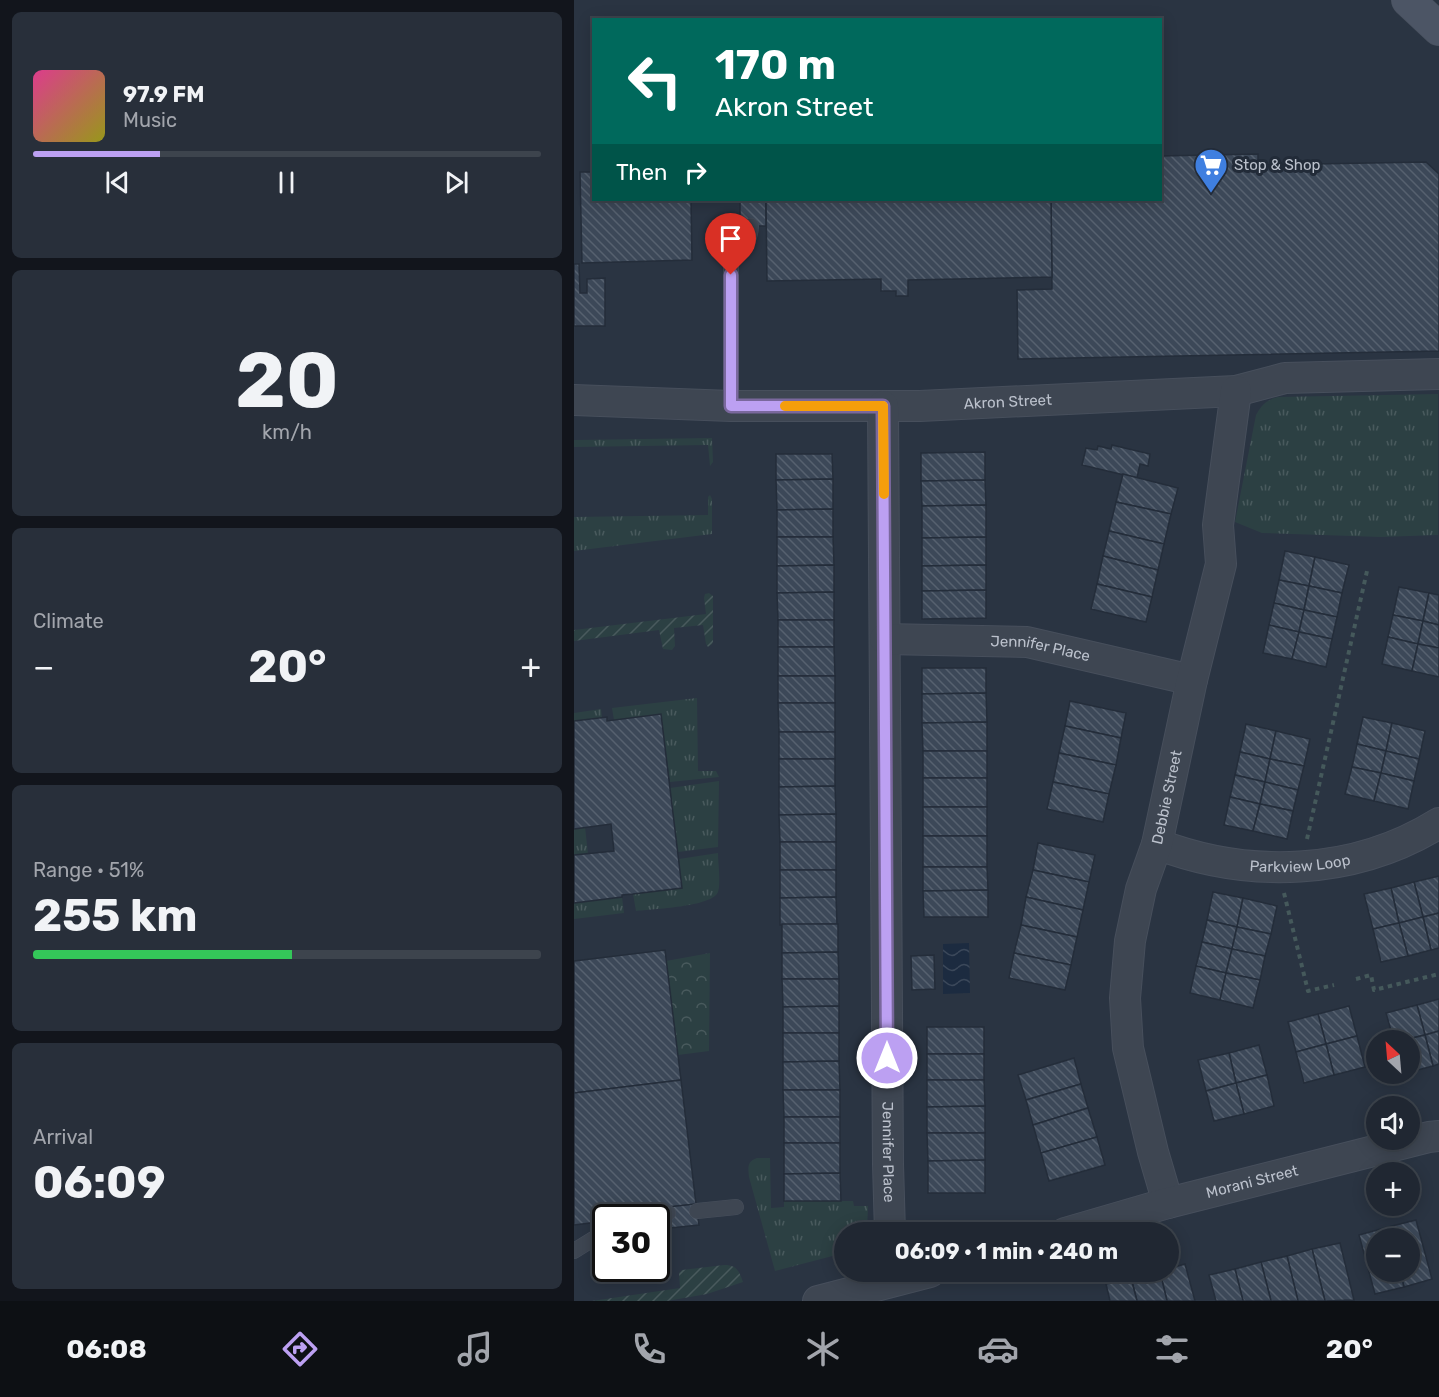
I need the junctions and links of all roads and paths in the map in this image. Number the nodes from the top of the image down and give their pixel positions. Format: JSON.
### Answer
{"nodes":[{"id":1,"x":1408,"y":0,"type":"edge"},
{"id":2,"x":1438,"y":29,"type":"edge"},
{"id":3,"x":751,"y":226,"type":"dead end"},
{"id":4,"x":1438,"y":374,"type":"edge"},
{"id":5,"x":1236,"y":391,"type":"junction"},
{"id":6,"x":574,"y":400,"type":"edge"},
{"id":7,"x":731,"y":406,"type":"junction"},
{"id":8,"x":883,"y":406,"type":"junction"},
{"id":9,"x":1367,"y":571,"type":"dead end"},
{"id":10,"x":884,"y":639,"type":"junction"},
{"id":11,"x":1192,"y":680,"type":"junction"},
{"id":12,"x":1438,"y":823,"type":"edge"},
{"id":13,"x":1157,"y":844,"type":"junction"},
{"id":14,"x":1306,"y":846,"type":"dead end"},
{"id":15,"x":1283,"y":886,"type":"dead end"},
{"id":16,"x":1438,"y":974,"type":"edge"},
{"id":17,"x":1356,"y":979,"type":"dead end"},
{"id":18,"x":1334,"y":985,"type":"dead end"},
{"id":19,"x":1438,"y":1136,"type":"edge"},
{"id":20,"x":1168,"y":1203,"type":"junction"},
{"id":21,"x":736,"y":1207,"type":"dead end"},
{"id":22,"x":697,"y":1211,"type":"dead end"},
{"id":23,"x":890,"y":1222,"type":"edge"},
{"id":24,"x":1103,"y":1222,"type":"edge"},
{"id":25,"x":592,"y":1240,"type":"edge"},
{"id":26,"x":574,"y":1251,"type":"edge"},
{"id":27,"x":879,"y":1282,"type":"edge"},
{"id":28,"x":830,"y":1299,"type":"edge"}],
"edges":[{"from":1,"to":2,"type":"main road"},
{"from":3,"to":7,"type":"lane"},
{"from":4,"to":5,"type":"street","name":"Akron Street"},
{"from":5,"to":8,"type":"street","name":"Akron Street"},
{"from":5,"to":11,"type":"street","name":"Debbie Street"},
{"from":6,"to":7,"type":"street","name":"Akron Street"},
{"from":7,"to":8,"type":"street","name":"Akron Street"},
{"from":8,"to":10,"type":"street","name":"Jennifer Place"},
{"from":9,"to":14,"type":"path"},
{"from":10,"to":11,"type":"street","name":"Jennifer Place"},
{"from":10,"to":23,"type":"street","name":"Jennifer Place"},
{"from":11,"to":13,"type":"street","name":"Debbie Street"},
{"from":12,"to":13,"type":"street","name":"Parkview Loop"},
{"from":13,"to":20,"type":"street","name":"Debbie Street"},
{"from":15,"to":18,"type":"path"},
{"from":16,"to":17,"type":"path"},
{"from":19,"to":20,"type":"street","name":"Morani Street"},
{"from":20,"to":24,"type":"street","name":"Morani Street"},
{"from":21,"to":22,"type":"lane"},
{"from":25,"to":26,"type":"lane"},
{"from":27,"to":28,"type":"street"}]}
